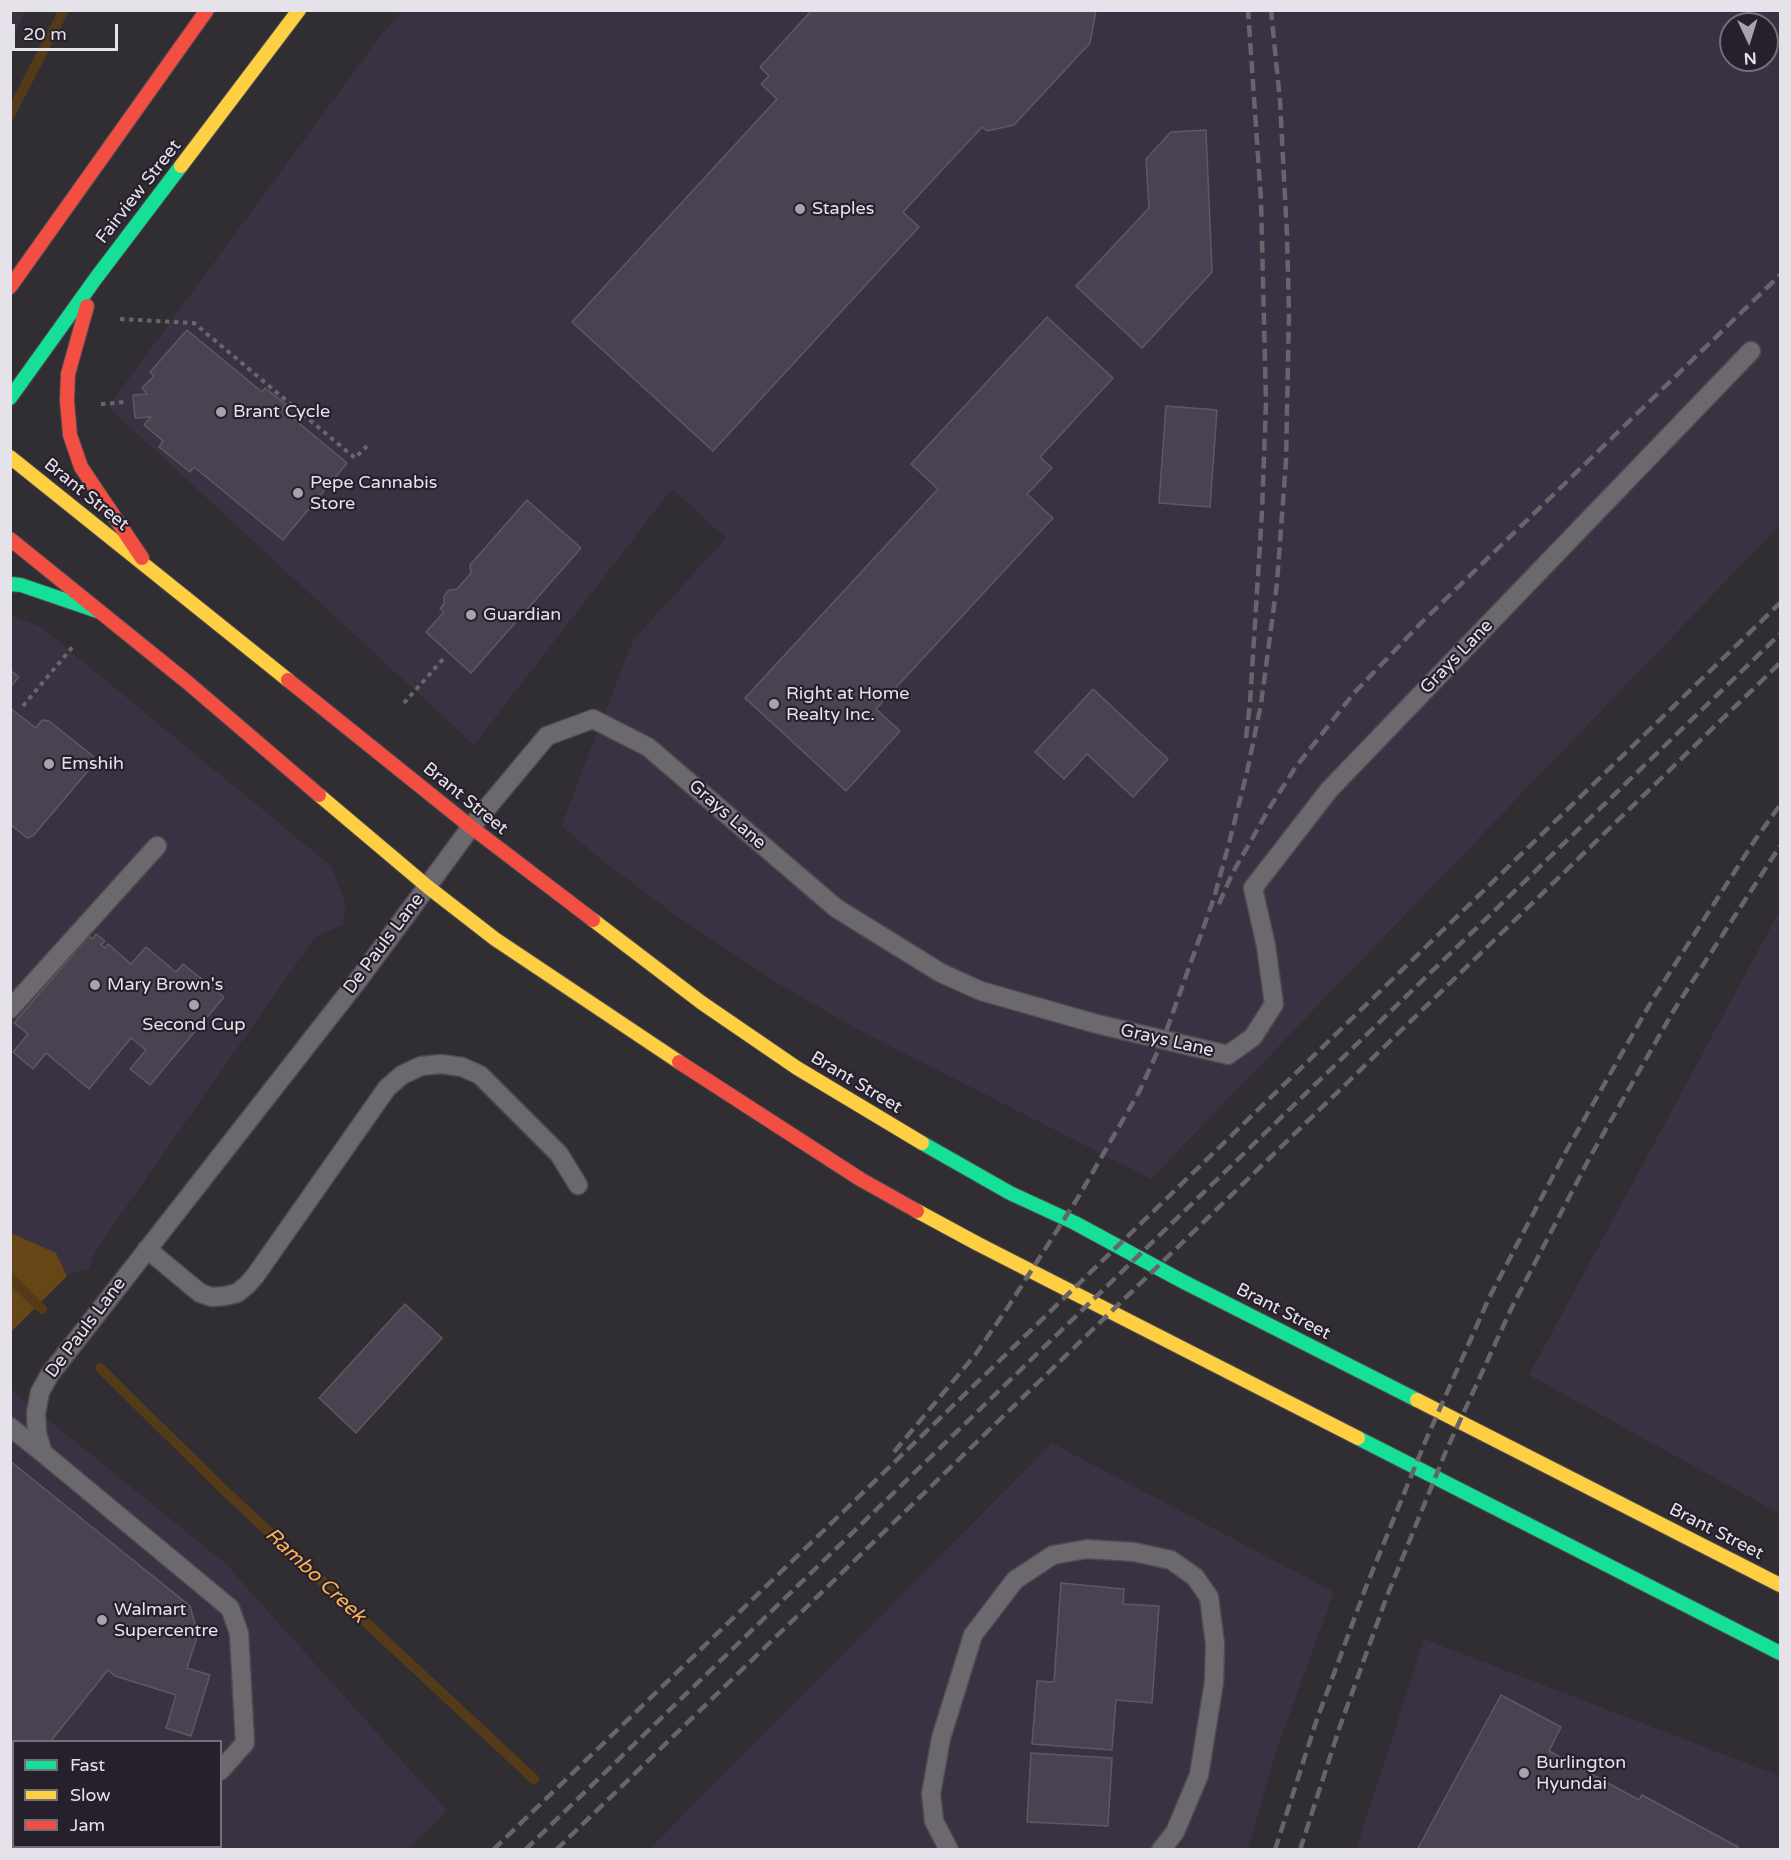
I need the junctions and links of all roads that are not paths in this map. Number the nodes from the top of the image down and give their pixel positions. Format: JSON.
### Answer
{"nodes":[{"id":1,"x":207,"y":10,"type":"edge"},
{"id":2,"x":299,"y":10,"type":"edge"},
{"id":3,"x":51,"y":228,"type":"junction"},
{"id":4,"x":19,"y":250,"type":"dead end"},
{"id":5,"x":96,"y":278,"type":"junction"},
{"id":6,"x":10,"y":287,"type":"edge"},
{"id":7,"x":1751,"y":351,"type":"dead end"},
{"id":8,"x":10,"y":398,"type":"edge"},
{"id":9,"x":10,"y":457,"type":"edge"},
{"id":10,"x":10,"y":539,"type":"edge"},
{"id":11,"x":150,"y":569,"type":"junction"},
{"id":12,"x":10,"y":584,"type":"edge"},
{"id":13,"x":102,"y":613,"type":"junction"},
{"id":14,"x":471,"y":827,"type":"junction"},
{"id":15,"x":157,"y":846,"type":"dead end"},
{"id":16,"x":428,"y":886,"type":"junction"},
{"id":17,"x":10,"y":1010,"type":"edge"},
{"id":18,"x":578,"y":1185,"type":"dead end"},
{"id":19,"x":147,"y":1249,"type":"junction"},
{"id":20,"x":10,"y":1427,"type":"edge"},
{"id":21,"x":43,"y":1453,"type":"junction"},
{"id":22,"x":1780,"y":1585,"type":"edge"},
{"id":23,"x":1780,"y":1653,"type":"edge"},
{"id":24,"x":222,"y":1769,"type":"edge"},
{"id":25,"x":949,"y":1850,"type":"edge"},
{"id":26,"x":1161,"y":1850,"type":"edge"}],
"edges":[{"from":1,"to":3,"type":"main road"},
{"from":2,"to":5,"type":"main road","name":"Fairview Street"},
{"from":3,"to":4,"type":"main road"},
{"from":3,"to":6,"type":"main road"},
{"from":5,"to":8,"type":"main road","name":"Fairview Street"},
{"from":5,"to":11,"type":"main road"},
{"from":7,"to":14,"type":"lane","name":"Grays Lane"},
{"from":9,"to":11,"type":"main road","name":"Brant Street"},
{"from":10,"to":13,"type":"main road"},
{"from":11,"to":14,"type":"main road","name":"Brant Street"},
{"from":12,"to":13,"type":"main road"},
{"from":13,"to":16,"type":"main road"},
{"from":14,"to":16,"type":"lane","name":"Grays Lane"},
{"from":14,"to":22,"type":"main road","name":"Brant Street"},
{"from":15,"to":17,"type":"lane"},
{"from":16,"to":19,"type":"lane","name":"De Pauls Lane"},
{"from":16,"to":23,"type":"main road"},
{"from":18,"to":19,"type":"lane"},
{"from":19,"to":21,"type":"lane","name":"De Pauls Lane"},
{"from":20,"to":21,"type":"lane"},
{"from":21,"to":24,"type":"lane"},
{"from":25,"to":26,"type":"lane"}]}
